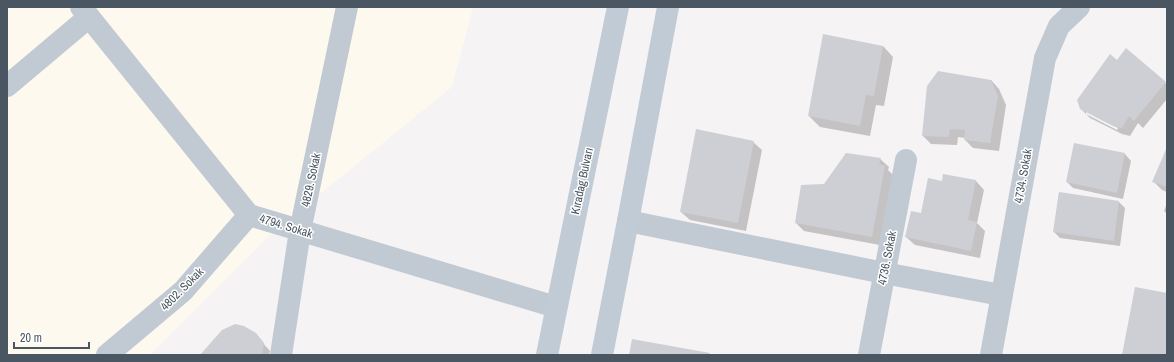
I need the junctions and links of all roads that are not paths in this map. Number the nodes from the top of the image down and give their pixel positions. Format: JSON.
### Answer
{"nodes":[{"id":1,"x":347,"y":7,"type":"edge"},
{"id":2,"x":618,"y":7,"type":"edge"},
{"id":3,"x":668,"y":7,"type":"edge"},
{"id":4,"x":1079,"y":7,"type":"edge"},
{"id":5,"x":85,"y":12,"type":"edge"},
{"id":6,"x":7,"y":86,"type":"edge"},
{"id":7,"x":906,"y":160,"type":"dead end"},
{"id":8,"x":249,"y":215,"type":"junction"},
{"id":9,"x":628,"y":221,"type":"junction"},
{"id":10,"x":300,"y":231,"type":"junction"},
{"id":11,"x":884,"y":273,"type":"junction"},
{"id":12,"x":1001,"y":295,"type":"junction"},
{"id":13,"x":556,"y":307,"type":"junction"},
{"id":14,"x":107,"y":355,"type":"edge"},
{"id":15,"x":281,"y":355,"type":"edge"},
{"id":16,"x":547,"y":355,"type":"edge"},
{"id":17,"x":602,"y":355,"type":"edge"},
{"id":18,"x":869,"y":355,"type":"edge"},
{"id":19,"x":992,"y":355,"type":"edge"}],
"edges":[{"from":1,"to":10,"type":"street","name":"4829. Sokak"},
{"from":2,"to":13,"type":"main road","name":"Kıradag Bulvarı"},
{"from":3,"to":9,"type":"main road"},
{"from":4,"to":12,"type":"street","name":"4734. Sokak"},
{"from":5,"to":6,"type":"street"},
{"from":5,"to":8,"type":"street","name":"4794. Sokak"},
{"from":7,"to":11,"type":"street","name":"4736. Sokak"},
{"from":8,"to":10,"type":"street","name":"4794. Sokak"},
{"from":8,"to":14,"type":"street","name":"4802. Sokak"},
{"from":9,"to":11,"type":"street"},
{"from":9,"to":17,"type":"main road"},
{"from":10,"to":13,"type":"street","name":"4794. Sokak"},
{"from":10,"to":15,"type":"street","name":"4829. Sokak"},
{"from":11,"to":12,"type":"street"},
{"from":11,"to":18,"type":"street","name":"4736. Sokak"},
{"from":12,"to":19,"type":"street","name":"4734. Sokak"},
{"from":13,"to":16,"type":"main road","name":"Kıradag Bulvarı"}]}
